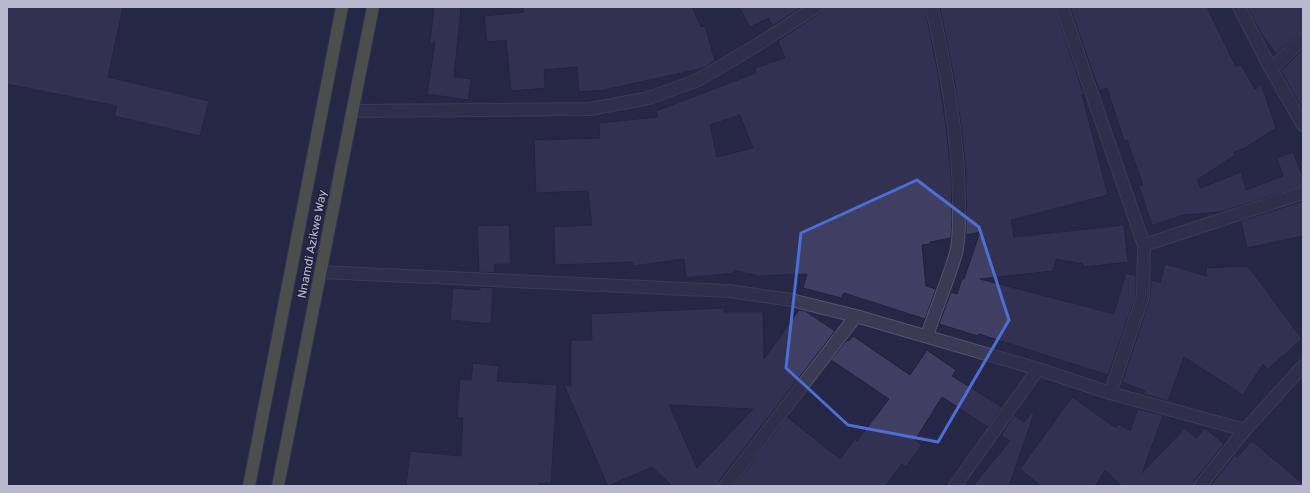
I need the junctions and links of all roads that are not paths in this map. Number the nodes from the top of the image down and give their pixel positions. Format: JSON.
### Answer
{"nodes":[{"id":1,"x":342,"y":7,"type":"edge"},
{"id":2,"x":373,"y":7,"type":"edge"},
{"id":3,"x":816,"y":7,"type":"edge"},
{"id":4,"x":932,"y":7,"type":"edge"},
{"id":5,"x":1062,"y":7,"type":"edge"},
{"id":6,"x":1239,"y":7,"type":"edge"},
{"id":7,"x":1303,"y":40,"type":"edge"},
{"id":8,"x":1271,"y":69,"type":"junction"},
{"id":9,"x":352,"y":111,"type":"junction"},
{"id":10,"x":1303,"y":125,"type":"edge"},
{"id":11,"x":1303,"y":193,"type":"edge"},
{"id":12,"x":1144,"y":245,"type":"junction"},
{"id":13,"x":321,"y":272,"type":"junction"},
{"id":14,"x":856,"y":316,"type":"junction"},
{"id":15,"x":927,"y":336,"type":"junction"},
{"id":16,"x":1303,"y":366,"type":"edge"},
{"id":17,"x":1038,"y":369,"type":"junction"},
{"id":18,"x":1110,"y":394,"type":"junction"},
{"id":19,"x":1245,"y":430,"type":"junction"},
{"id":20,"x":249,"y":486,"type":"edge"},
{"id":21,"x":278,"y":486,"type":"edge"},
{"id":22,"x":725,"y":486,"type":"edge"},
{"id":23,"x":955,"y":486,"type":"edge"},
{"id":24,"x":1200,"y":486,"type":"edge"}],
"edges":[{"from":1,"to":20,"type":"highway","name":"Nnamdi Azikwe Way"},
{"from":2,"to":9,"type":"highway","name":"Nnamdi Azikwe Way"},
{"from":3,"to":9,"type":"street"},
{"from":4,"to":15,"type":"street"},
{"from":5,"to":12,"type":"street"},
{"from":6,"to":8,"type":"street"},
{"from":7,"to":8,"type":"street"},
{"from":8,"to":10,"type":"street"},
{"from":9,"to":13,"type":"highway","name":"Nnamdi Azikwe Way"},
{"from":11,"to":12,"type":"street"},
{"from":12,"to":18,"type":"street"},
{"from":13,"to":14,"type":"street"},
{"from":13,"to":21,"type":"highway","name":"Nnamdi Azikwe Way"},
{"from":14,"to":15,"type":"street"},
{"from":14,"to":22,"type":"street"},
{"from":15,"to":17,"type":"street"},
{"from":16,"to":19,"type":"street"},
{"from":17,"to":18,"type":"street"},
{"from":17,"to":23,"type":"street"},
{"from":18,"to":19,"type":"street"},
{"from":19,"to":24,"type":"street"}]}
